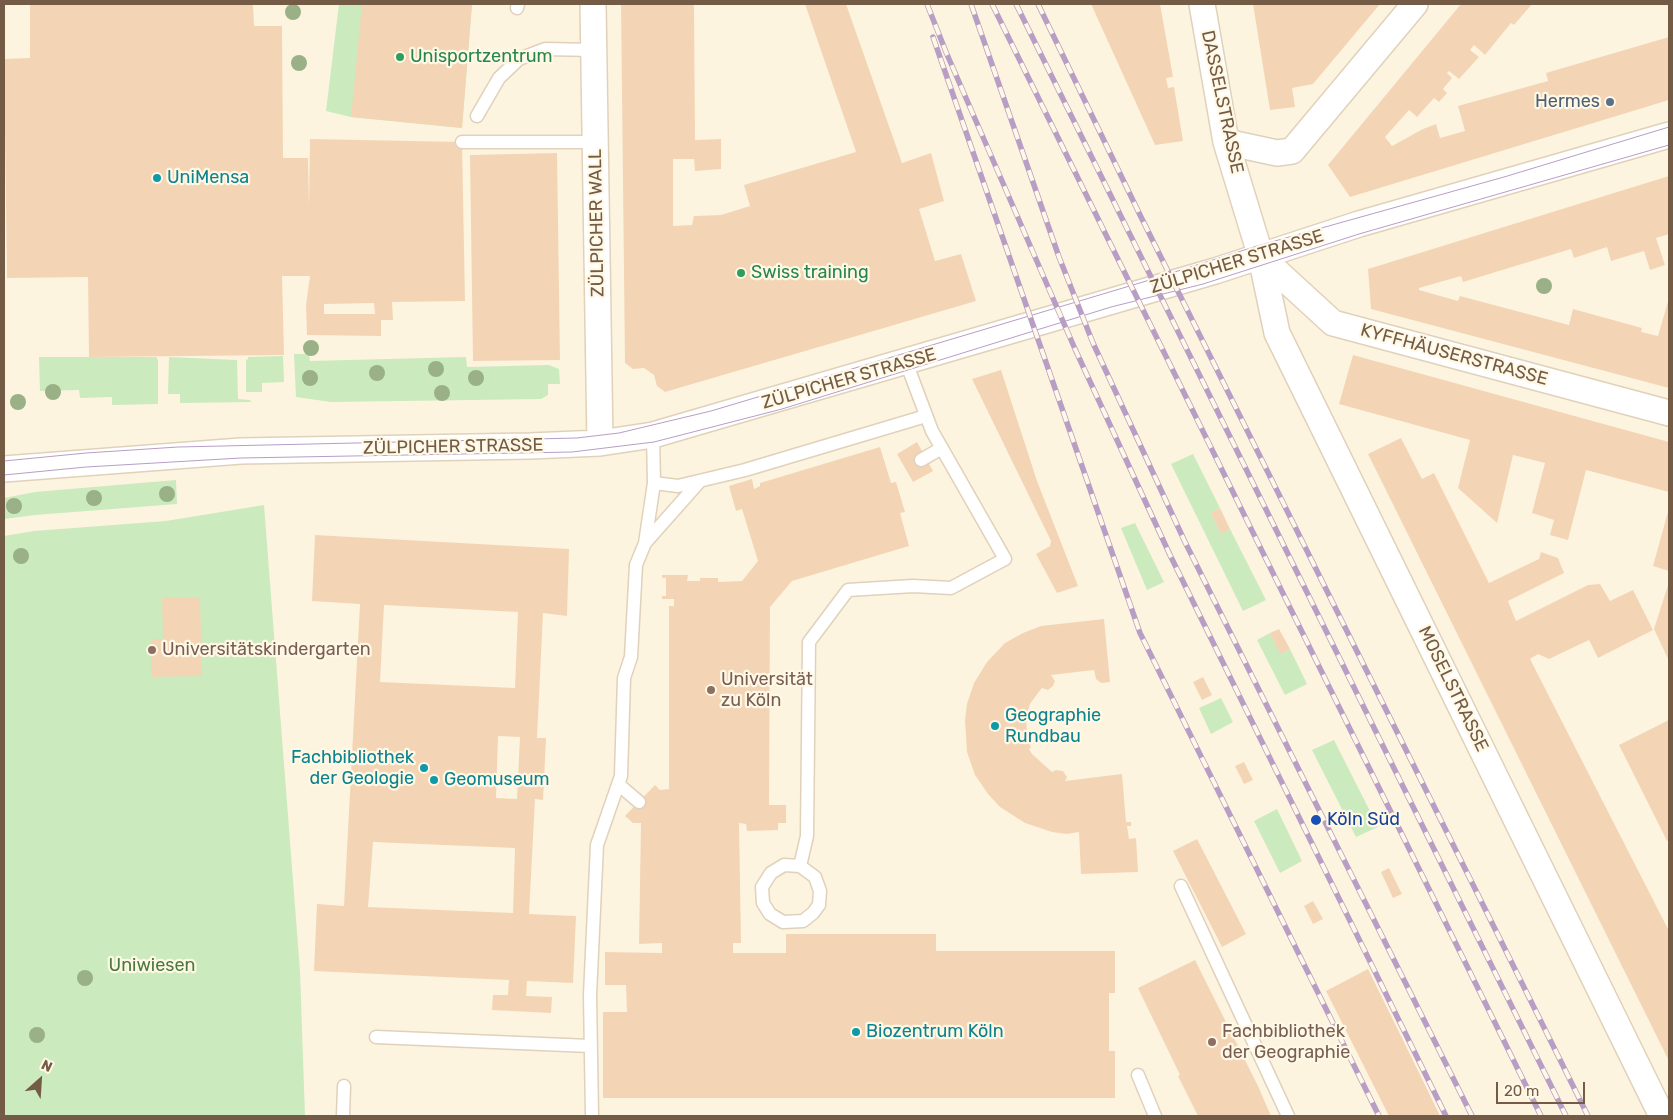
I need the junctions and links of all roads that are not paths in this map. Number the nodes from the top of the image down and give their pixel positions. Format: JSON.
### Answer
{"nodes":[{"id":1,"x":593,"y":4,"type":"edge"},
{"id":2,"x":1202,"y":4,"type":"edge"},
{"id":3,"x":1415,"y":4,"type":"edge"},
{"id":4,"x":594,"y":50,"type":"junction"},
{"id":5,"x":477,"y":116,"type":"dead end"},
{"id":6,"x":1669,"y":135,"type":"edge"},
{"id":7,"x":462,"y":142,"type":"dead end"},
{"id":8,"x":595,"y":142,"type":"junction"},
{"id":9,"x":1226,"y":142,"type":"junction"},
{"id":10,"x":1261,"y":256,"type":"junction"},
{"id":11,"x":906,"y":362,"type":"junction"},
{"id":12,"x":1669,"y":413,"type":"edge"},
{"id":13,"x":926,"y":416,"type":"junction"},
{"id":14,"x":653,"y":435,"type":"junction"},
{"id":15,"x":600,"y":443,"type":"junction"},
{"id":16,"x":942,"y":448,"type":"junction"},
{"id":17,"x":921,"y":460,"type":"dead end"},
{"id":18,"x":4,"y":469,"type":"edge"},
{"id":19,"x":700,"y":481,"type":"junction"},
{"id":20,"x":654,"y":483,"type":"junction"},
{"id":21,"x":645,"y":543,"type":"junction"},
{"id":22,"x":618,"y":784,"type":"junction"},
{"id":23,"x":639,"y":802,"type":"dead end"},
{"id":24,"x":800,"y":866,"type":"junction"},
{"id":25,"x":1181,"y":886,"type":"dead end"},
{"id":26,"x":376,"y":1037,"type":"dead end"},
{"id":27,"x":590,"y":1046,"type":"junction"},
{"id":28,"x":1138,"y":1075,"type":"dead end"},
{"id":29,"x":344,"y":1086,"type":"dead end"},
{"id":30,"x":343,"y":1116,"type":"edge"},
{"id":31,"x":592,"y":1116,"type":"edge"},
{"id":32,"x":1156,"y":1116,"type":"edge"},
{"id":33,"x":1288,"y":1116,"type":"edge"},
{"id":34,"x":1662,"y":1116,"type":"edge"}],
"edges":[{"from":1,"to":4,"type":"street","name":"ZÜLPICHER WALL"},
{"from":2,"to":9,"type":"street","name":"DASSELSTRASSE"},
{"from":3,"to":9,"type":"street"},
{"from":4,"to":5,"type":"lane"},
{"from":4,"to":8,"type":"street","name":"ZÜLPICHER WALL"},
{"from":6,"to":10,"type":"street","name":"ZÜLPICHER STRASSE"},
{"from":7,"to":8,"type":"lane"},
{"from":8,"to":15,"type":"street","name":"ZÜLPICHER WALL"},
{"from":9,"to":10,"type":"street","name":"DASSELSTRASSE"},
{"from":10,"to":11,"type":"street","name":"ZÜLPICHER STRASSE"},
{"from":10,"to":12,"type":"street","name":"KYFFHÄUSERSTRASSE"},
{"from":10,"to":34,"type":"street","name":"MOSELSTRASSE"},
{"from":11,"to":13,"type":"lane"},
{"from":11,"to":14,"type":"street","name":"ZÜLPICHER STRASSE"},
{"from":13,"to":16,"type":"lane"},
{"from":13,"to":19,"type":"lane"},
{"from":14,"to":15,"type":"street","name":"ZÜLPICHER STRASSE"},
{"from":14,"to":20,"type":"lane"},
{"from":15,"to":18,"type":"street","name":"ZÜLPICHER STRASSE"},
{"from":16,"to":17,"type":"lane"},
{"from":16,"to":24,"type":"lane"},
{"from":19,"to":20,"type":"lane"},
{"from":19,"to":21,"type":"lane"},
{"from":20,"to":21,"type":"lane"},
{"from":21,"to":22,"type":"lane"},
{"from":22,"to":23,"type":"lane"},
{"from":22,"to":27,"type":"lane"},
{"from":24,"to":24,"type":"lane"},
{"from":25,"to":33,"type":"lane"},
{"from":26,"to":27,"type":"lane"},
{"from":27,"to":31,"type":"lane"},
{"from":28,"to":32,"type":"lane"},
{"from":29,"to":30,"type":"lane"}]}
